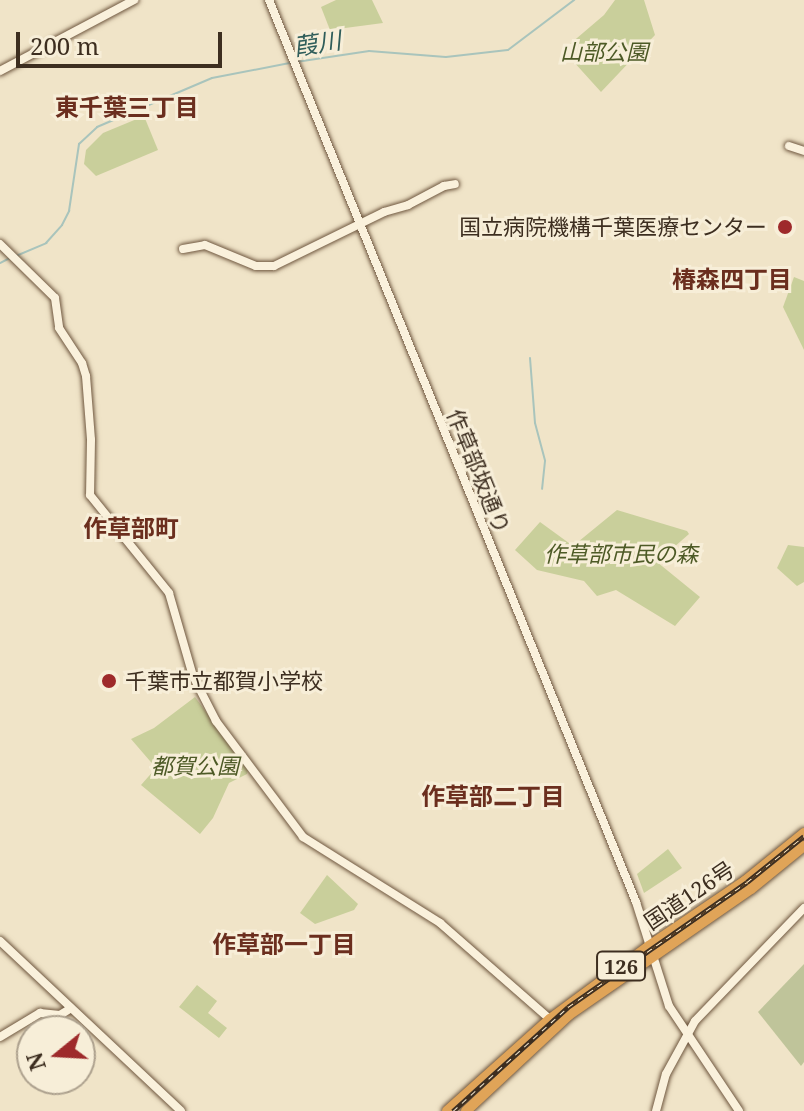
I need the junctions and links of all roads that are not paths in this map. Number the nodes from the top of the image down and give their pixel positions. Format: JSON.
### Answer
{"nodes":[{"id":1,"x":134,"y":0,"type":"edge"},
{"id":2,"x":269,"y":0,"type":"edge"},
{"id":3,"x":0,"y":71,"type":"edge"},
{"id":4,"x":789,"y":146,"type":"dead end"},
{"id":5,"x":804,"y":151,"type":"edge"},
{"id":6,"x":455,"y":184,"type":"dead end"},
{"id":7,"x":360,"y":225,"type":"junction"},
{"id":8,"x":0,"y":244,"type":"edge"},
{"id":9,"x":183,"y":249,"type":"dead end"},
{"id":10,"x":804,"y":833,"type":"edge"},
{"id":11,"x":804,"y":846,"type":"edge"},
{"id":12,"x":804,"y":908,"type":"edge"},
{"id":13,"x":0,"y":941,"type":"edge"},
{"id":14,"x":651,"y":951,"type":"junction"},
{"id":15,"x":71,"y":1008,"type":"junction"},
{"id":16,"x":554,"y":1022,"type":"junction"},
{"id":17,"x":687,"y":1034,"type":"junction"},
{"id":18,"x":0,"y":1037,"type":"edge"},
{"id":19,"x":181,"y":1111,"type":"edge"},
{"id":20,"x":447,"y":1111,"type":"edge"},
{"id":21,"x":466,"y":1111,"type":"edge"},
{"id":22,"x":656,"y":1111,"type":"edge"},
{"id":23,"x":739,"y":1111,"type":"edge"}],
"edges":[{"from":1,"to":3,"type":"street"},
{"from":2,"to":7,"type":"street","name":"作草部坂通り"},
{"from":4,"to":5,"type":"street"},
{"from":6,"to":7,"type":"street"},
{"from":7,"to":9,"type":"street"},
{"from":7,"to":14,"type":"street","name":"作草部坂通り"},
{"from":8,"to":16,"type":"street"},
{"from":10,"to":14,"type":"highway","name":"国道126号","number":"126"},
{"from":11,"to":14,"type":"highway","name":"国道126号","number":"126"},
{"from":12,"to":17,"type":"street"},
{"from":13,"to":15,"type":"street"},
{"from":14,"to":16,"type":"highway","name":"国道126号","number":"126"},
{"from":14,"to":17,"type":"street","name":"作草部坂通り"},
{"from":15,"to":18,"type":"street"},
{"from":15,"to":19,"type":"street"},
{"from":16,"to":20,"type":"highway","name":"国道126号","number":"126"},
{"from":16,"to":21,"type":"highway","name":"国道126号","number":"126"},
{"from":17,"to":22,"type":"street"},
{"from":17,"to":23,"type":"street","name":"作草部坂通り"}]}
